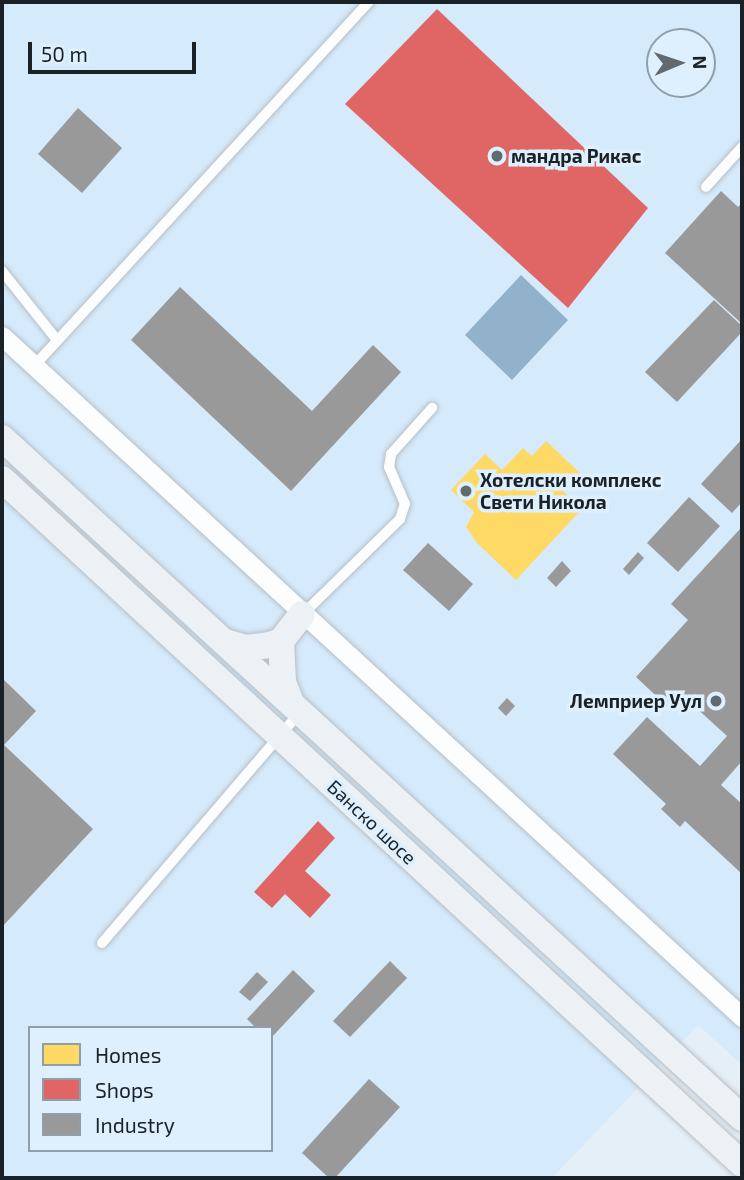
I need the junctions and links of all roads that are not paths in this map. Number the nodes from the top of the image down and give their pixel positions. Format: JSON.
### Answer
{"nodes":[{"id":1,"x":369,"y":2,"type":"edge"},
{"id":2,"x":742,"y":147,"type":"edge"},
{"id":3,"x":706,"y":187,"type":"dead end"},
{"id":4,"x":2,"y":271,"type":"edge"},
{"id":5,"x":2,"y":336,"type":"edge"},
{"id":6,"x":57,"y":340,"type":"junction"},
{"id":7,"x":34,"y":366,"type":"junction"},
{"id":8,"x":432,"y":408,"type":"dead end"},
{"id":9,"x":2,"y":438,"type":"edge"},
{"id":10,"x":2,"y":479,"type":"edge"},
{"id":11,"x":303,"y":614,"type":"junction"},
{"id":12,"x":222,"y":641,"type":"junction"},
{"id":13,"x":281,"y":641,"type":"junction"},
{"id":14,"x":295,"y":707,"type":"junction"},
{"id":15,"x":280,"y":737,"type":"junction"},
{"id":16,"x":102,"y":943,"type":"dead end"},
{"id":17,"x":742,"y":1017,"type":"edge"},
{"id":18,"x":742,"y":1118,"type":"edge"},
{"id":19,"x":742,"y":1164,"type":"edge"}],
"edges":[{"from":1,"to":6,"type":"lane"},
{"from":2,"to":3,"type":"lane"},
{"from":4,"to":6,"type":"lane"},
{"from":5,"to":7,"type":"street"},
{"from":6,"to":7,"type":"lane"},
{"from":7,"to":11,"type":"street"},
{"from":8,"to":11,"type":"lane"},
{"from":9,"to":12,"type":"main road","name":"Банско шосе"},
{"from":10,"to":15,"type":"main road","name":"Банско шосе"},
{"from":11,"to":13,"type":"main road"},
{"from":11,"to":17,"type":"street"},
{"from":12,"to":13,"type":"main road"},
{"from":12,"to":14,"type":"main road","name":"Банско шосе"},
{"from":13,"to":14,"type":"main road"},
{"from":14,"to":15,"type":"lane"},
{"from":14,"to":18,"type":"main road","name":"Банско шосе"},
{"from":15,"to":16,"type":"lane"},
{"from":15,"to":19,"type":"main road","name":"Банско шосе"}]}
